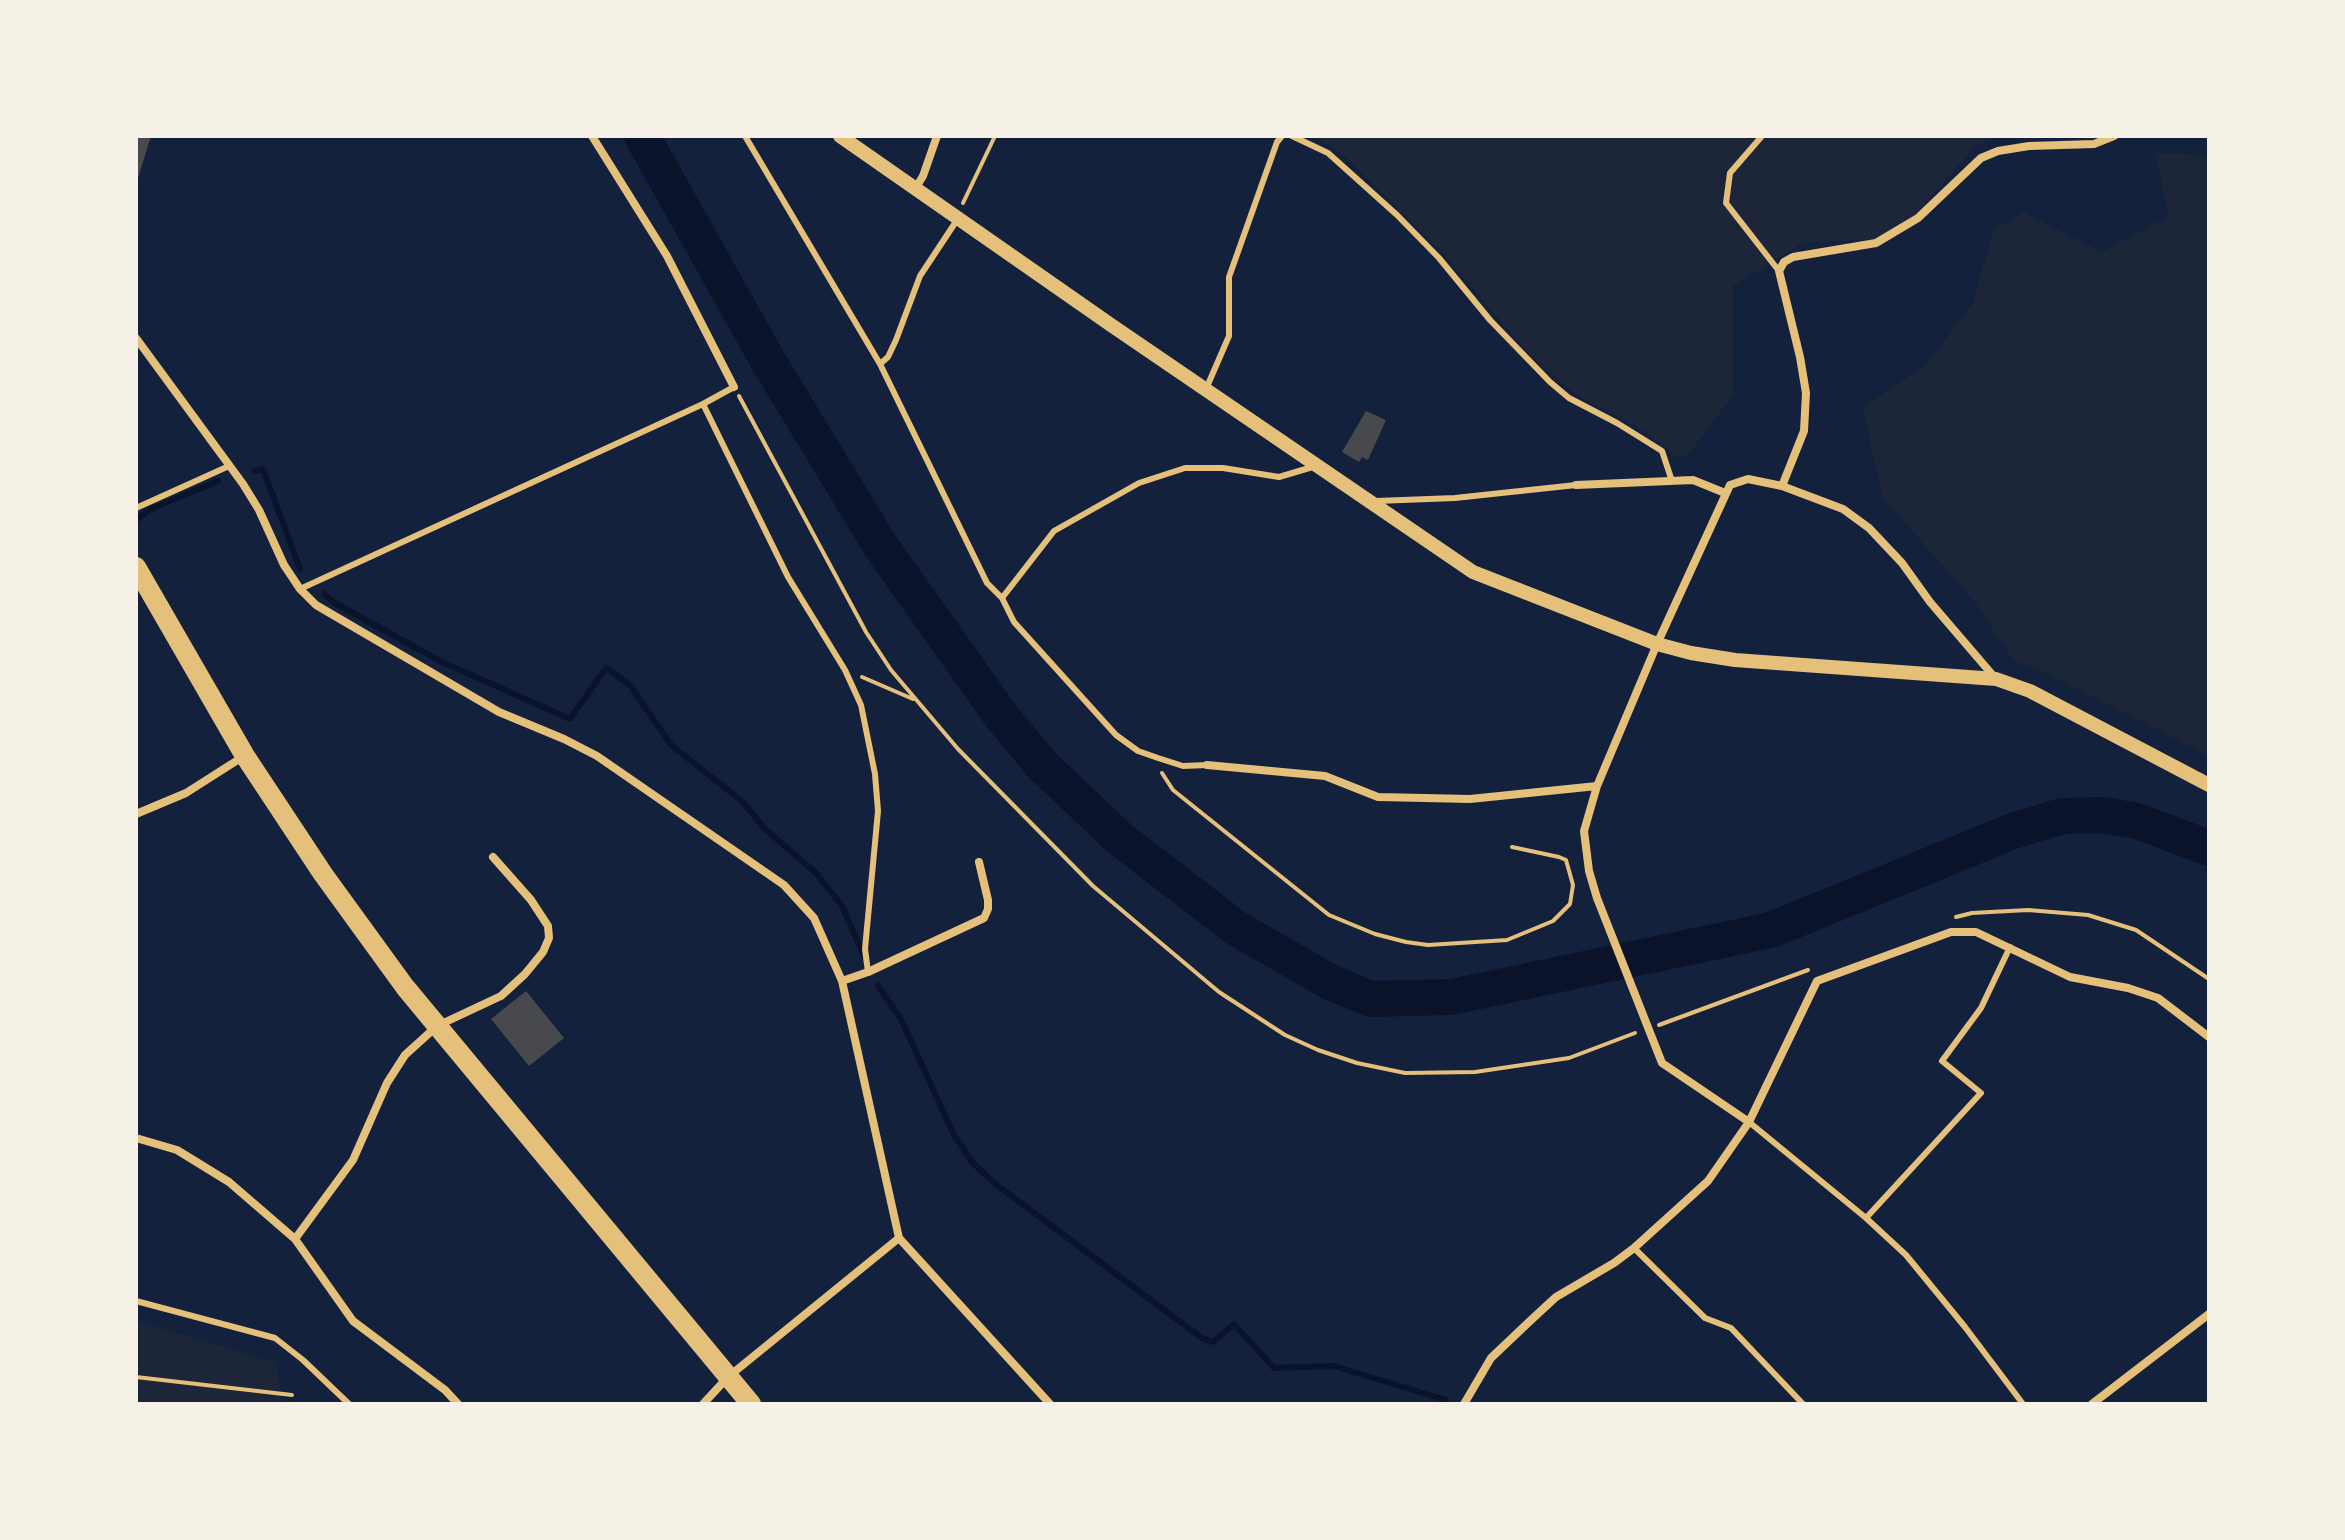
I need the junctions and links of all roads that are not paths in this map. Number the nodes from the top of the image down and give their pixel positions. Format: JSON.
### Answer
{"nodes":[{"id":1,"x":592,"y":136,"type":"edge"},
{"id":2,"x":745,"y":136,"type":"edge"},
{"id":3,"x":840,"y":136,"type":"edge"},
{"id":4,"x":937,"y":136,"type":"edge"},
{"id":5,"x":1282,"y":136,"type":"edge"},
{"id":6,"x":1292,"y":136,"type":"edge"},
{"id":7,"x":1762,"y":136,"type":"edge"},
{"id":8,"x":2114,"y":136,"type":"edge"},
{"id":9,"x":915,"y":189,"type":"junction"},
{"id":10,"x":960,"y":212,"type":"junction"},
{"id":11,"x":1779,"y":271,"type":"junction"},
{"id":12,"x":136,"y":338,"type":"edge"},
{"id":13,"x":880,"y":364,"type":"junction"},
{"id":14,"x":734,"y":387,"type":"joint"},
{"id":15,"x":1206,"y":389,"type":"junction"},
{"id":16,"x":703,"y":404,"type":"junction"},
{"id":17,"x":1318,"y":465,"type":"junction"},
{"id":18,"x":229,"y":466,"type":"junction"},
{"id":19,"x":1672,"y":481,"type":"junction"},
{"id":20,"x":1576,"y":485,"type":"joint"},
{"id":21,"x":1782,"y":486,"type":"junction"},
{"id":22,"x":1725,"y":493,"type":"junction"},
{"id":23,"x":1370,"y":501,"type":"junction"},
{"id":24,"x":136,"y":508,"type":"edge"},
{"id":25,"x":136,"y":567,"type":"edge"},
{"id":26,"x":300,"y":589,"type":"junction"},
{"id":27,"x":1002,"y":598,"type":"junction"},
{"id":28,"x":1657,"y":644,"type":"junction"},
{"id":29,"x":1996,"y":679,"type":"junction"},
{"id":30,"x":245,"y":756,"type":"junction"},
{"id":31,"x":1207,"y":765,"type":"joint"},
{"id":32,"x":2209,"y":785,"type":"edge"},
{"id":33,"x":1597,"y":786,"type":"junction"},
{"id":34,"x":136,"y":814,"type":"edge"},
{"id":35,"x":493,"y":857,"type":"dead end"},
{"id":36,"x":979,"y":862,"type":"dead end"},
{"id":37,"x":2010,"y":947,"type":"junction"},
{"id":38,"x":868,"y":972,"type":"junction"},
{"id":39,"x":842,"y":981,"type":"junction"},
{"id":40,"x":437,"y":1026,"type":"junction"},
{"id":41,"x":2209,"y":1037,"type":"edge"},
{"id":42,"x":1749,"y":1122,"type":"junction"},
{"id":43,"x":136,"y":1138,"type":"edge"},
{"id":44,"x":1866,"y":1218,"type":"junction"},
{"id":45,"x":899,"y":1238,"type":"junction"},
{"id":46,"x":295,"y":1239,"type":"junction"},
{"id":47,"x":1634,"y":1248,"type":"junction"},
{"id":48,"x":136,"y":1301,"type":"edge"},
{"id":49,"x":2209,"y":1314,"type":"edge"},
{"id":50,"x":728,"y":1377,"type":"junction"},
{"id":51,"x":349,"y":1404,"type":"edge"},
{"id":52,"x":458,"y":1404,"type":"edge"},
{"id":53,"x":703,"y":1404,"type":"edge"},
{"id":54,"x":751,"y":1404,"type":"edge"},
{"id":55,"x":1050,"y":1404,"type":"edge"},
{"id":56,"x":1464,"y":1404,"type":"edge"},
{"id":57,"x":1803,"y":1404,"type":"edge"},
{"id":58,"x":2023,"y":1404,"type":"edge"},
{"id":59,"x":2092,"y":1404,"type":"edge"}],
"edges":[{"from":1,"to":14,"type":"street"},
{"from":2,"to":13,"type":"lane"},
{"from":3,"to":9,"type":"street"},
{"from":4,"to":9,"type":"street"},
{"from":5,"to":15,"type":"lane"},
{"from":6,"to":19,"type":"lane"},
{"from":7,"to":11,"type":"lane"},
{"from":8,"to":11,"type":"street"},
{"from":9,"to":10,"type":"street"},
{"from":10,"to":13,"type":"lane"},
{"from":10,"to":15,"type":"street"},
{"from":11,"to":21,"type":"street"},
{"from":12,"to":18,"type":"street"},
{"from":13,"to":27,"type":"lane"},
{"from":14,"to":16,"type":"lane"},
{"from":15,"to":17,"type":"street"},
{"from":16,"to":26,"type":"lane"},
{"from":16,"to":38,"type":"lane"},
{"from":17,"to":23,"type":"street"},
{"from":17,"to":27,"type":"lane"},
{"from":18,"to":24,"type":"lane"},
{"from":18,"to":26,"type":"street"},
{"from":19,"to":20,"type":"street"},
{"from":19,"to":22,"type":"street"},
{"from":20,"to":23,"type":"lane"},
{"from":21,"to":22,"type":"street"},
{"from":21,"to":29,"type":"street"},
{"from":22,"to":28,"type":"street"},
{"from":23,"to":28,"type":"street"},
{"from":25,"to":30,"type":"main road"},
{"from":26,"to":39,"type":"street"},
{"from":27,"to":31,"type":"lane"},
{"from":28,"to":29,"type":"street"},
{"from":28,"to":33,"type":"street"},
{"from":29,"to":32,"type":"street"},
{"from":30,"to":34,"type":"street"},
{"from":30,"to":40,"type":"main road"},
{"from":31,"to":33,"type":"street"},
{"from":33,"to":42,"type":"street"},
{"from":35,"to":40,"type":"street"},
{"from":36,"to":38,"type":"street"},
{"from":37,"to":41,"type":"street"},
{"from":37,"to":42,"type":"street"},
{"from":37,"to":44,"type":"lane"},
{"from":38,"to":39,"type":"street"},
{"from":39,"to":45,"type":"street"},
{"from":40,"to":46,"type":"street"},
{"from":40,"to":50,"type":"main road"},
{"from":42,"to":44,"type":"lane"},
{"from":42,"to":47,"type":"street"},
{"from":43,"to":46,"type":"street"},
{"from":44,"to":58,"type":"lane"},
{"from":45,"to":50,"type":"street"},
{"from":45,"to":55,"type":"street"},
{"from":46,"to":52,"type":"street"},
{"from":47,"to":56,"type":"street"},
{"from":47,"to":57,"type":"lane"},
{"from":48,"to":51,"type":"lane"},
{"from":49,"to":59,"type":"street"},
{"from":50,"to":53,"type":"street"},
{"from":50,"to":54,"type":"main road"}]}
